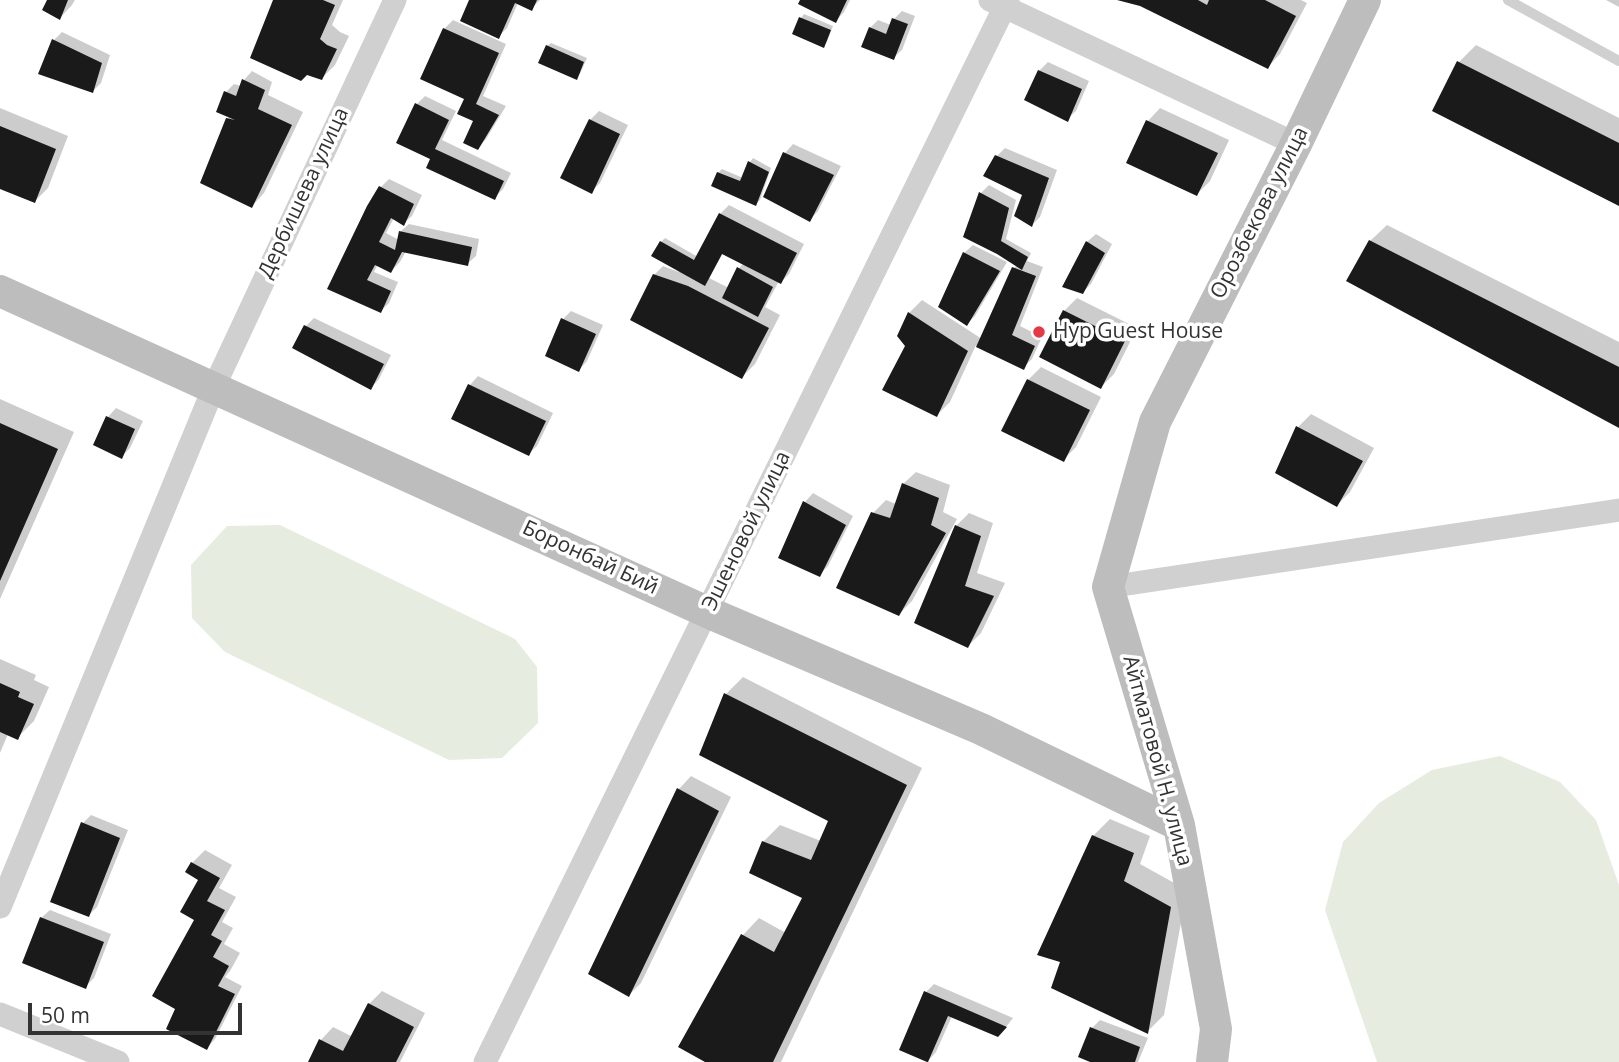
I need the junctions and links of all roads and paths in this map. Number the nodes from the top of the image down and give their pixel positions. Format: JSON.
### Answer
{"nodes":[{"id":1,"x":395,"y":0,"type":"edge"},
{"id":2,"x":1365,"y":0,"type":"edge"},
{"id":3,"x":1508,"y":0,"type":"edge"},
{"id":4,"x":1001,"y":2,"type":"edge"},
{"id":5,"x":1619,"y":61,"type":"edge"},
{"id":6,"x":1296,"y":145,"type":"junction"},
{"id":7,"x":0,"y":291,"type":"edge"},
{"id":8,"x":214,"y":387,"type":"junction"},
{"id":9,"x":1619,"y":510,"type":"edge"},
{"id":10,"x":1108,"y":587,"type":"junction"},
{"id":11,"x":707,"y":612,"type":"junction"},
{"id":12,"x":1179,"y":825,"type":"junction"},
{"id":13,"x":0,"y":907,"type":"edge"},
{"id":14,"x":0,"y":1014,"type":"edge"},
{"id":15,"x":118,"y":1062,"type":"edge"},
{"id":16,"x":485,"y":1062,"type":"edge"},
{"id":17,"x":1212,"y":1062,"type":"edge"}],
"edges":[{"from":1,"to":8,"type":"street","name":"Дербишева улица"},
{"from":2,"to":6,"type":"street","name":"Орозбекова улица"},
{"from":3,"to":5,"type":"lane"},
{"from":4,"to":6,"type":"street"},
{"from":4,"to":11,"type":"street","name":"Эшеновой улица"},
{"from":6,"to":10,"type":"street","name":"Орозбекова улица"},
{"from":7,"to":8,"type":"street","name":"Боронбай Бий"},
{"from":8,"to":11,"type":"street","name":"Боронбай Бий"},
{"from":8,"to":13,"type":"street","name":"Дербишева улица"},
{"from":9,"to":10,"type":"street"},
{"from":10,"to":12,"type":"street","name":"Айтматовой Н. улица"},
{"from":11,"to":12,"type":"street","name":"Боронбай Бий"},
{"from":11,"to":16,"type":"street","name":"Эшеновой улица"},
{"from":12,"to":17,"type":"street","name":"Айтматовой Н. улица"},
{"from":14,"to":15,"type":"street"}]}
